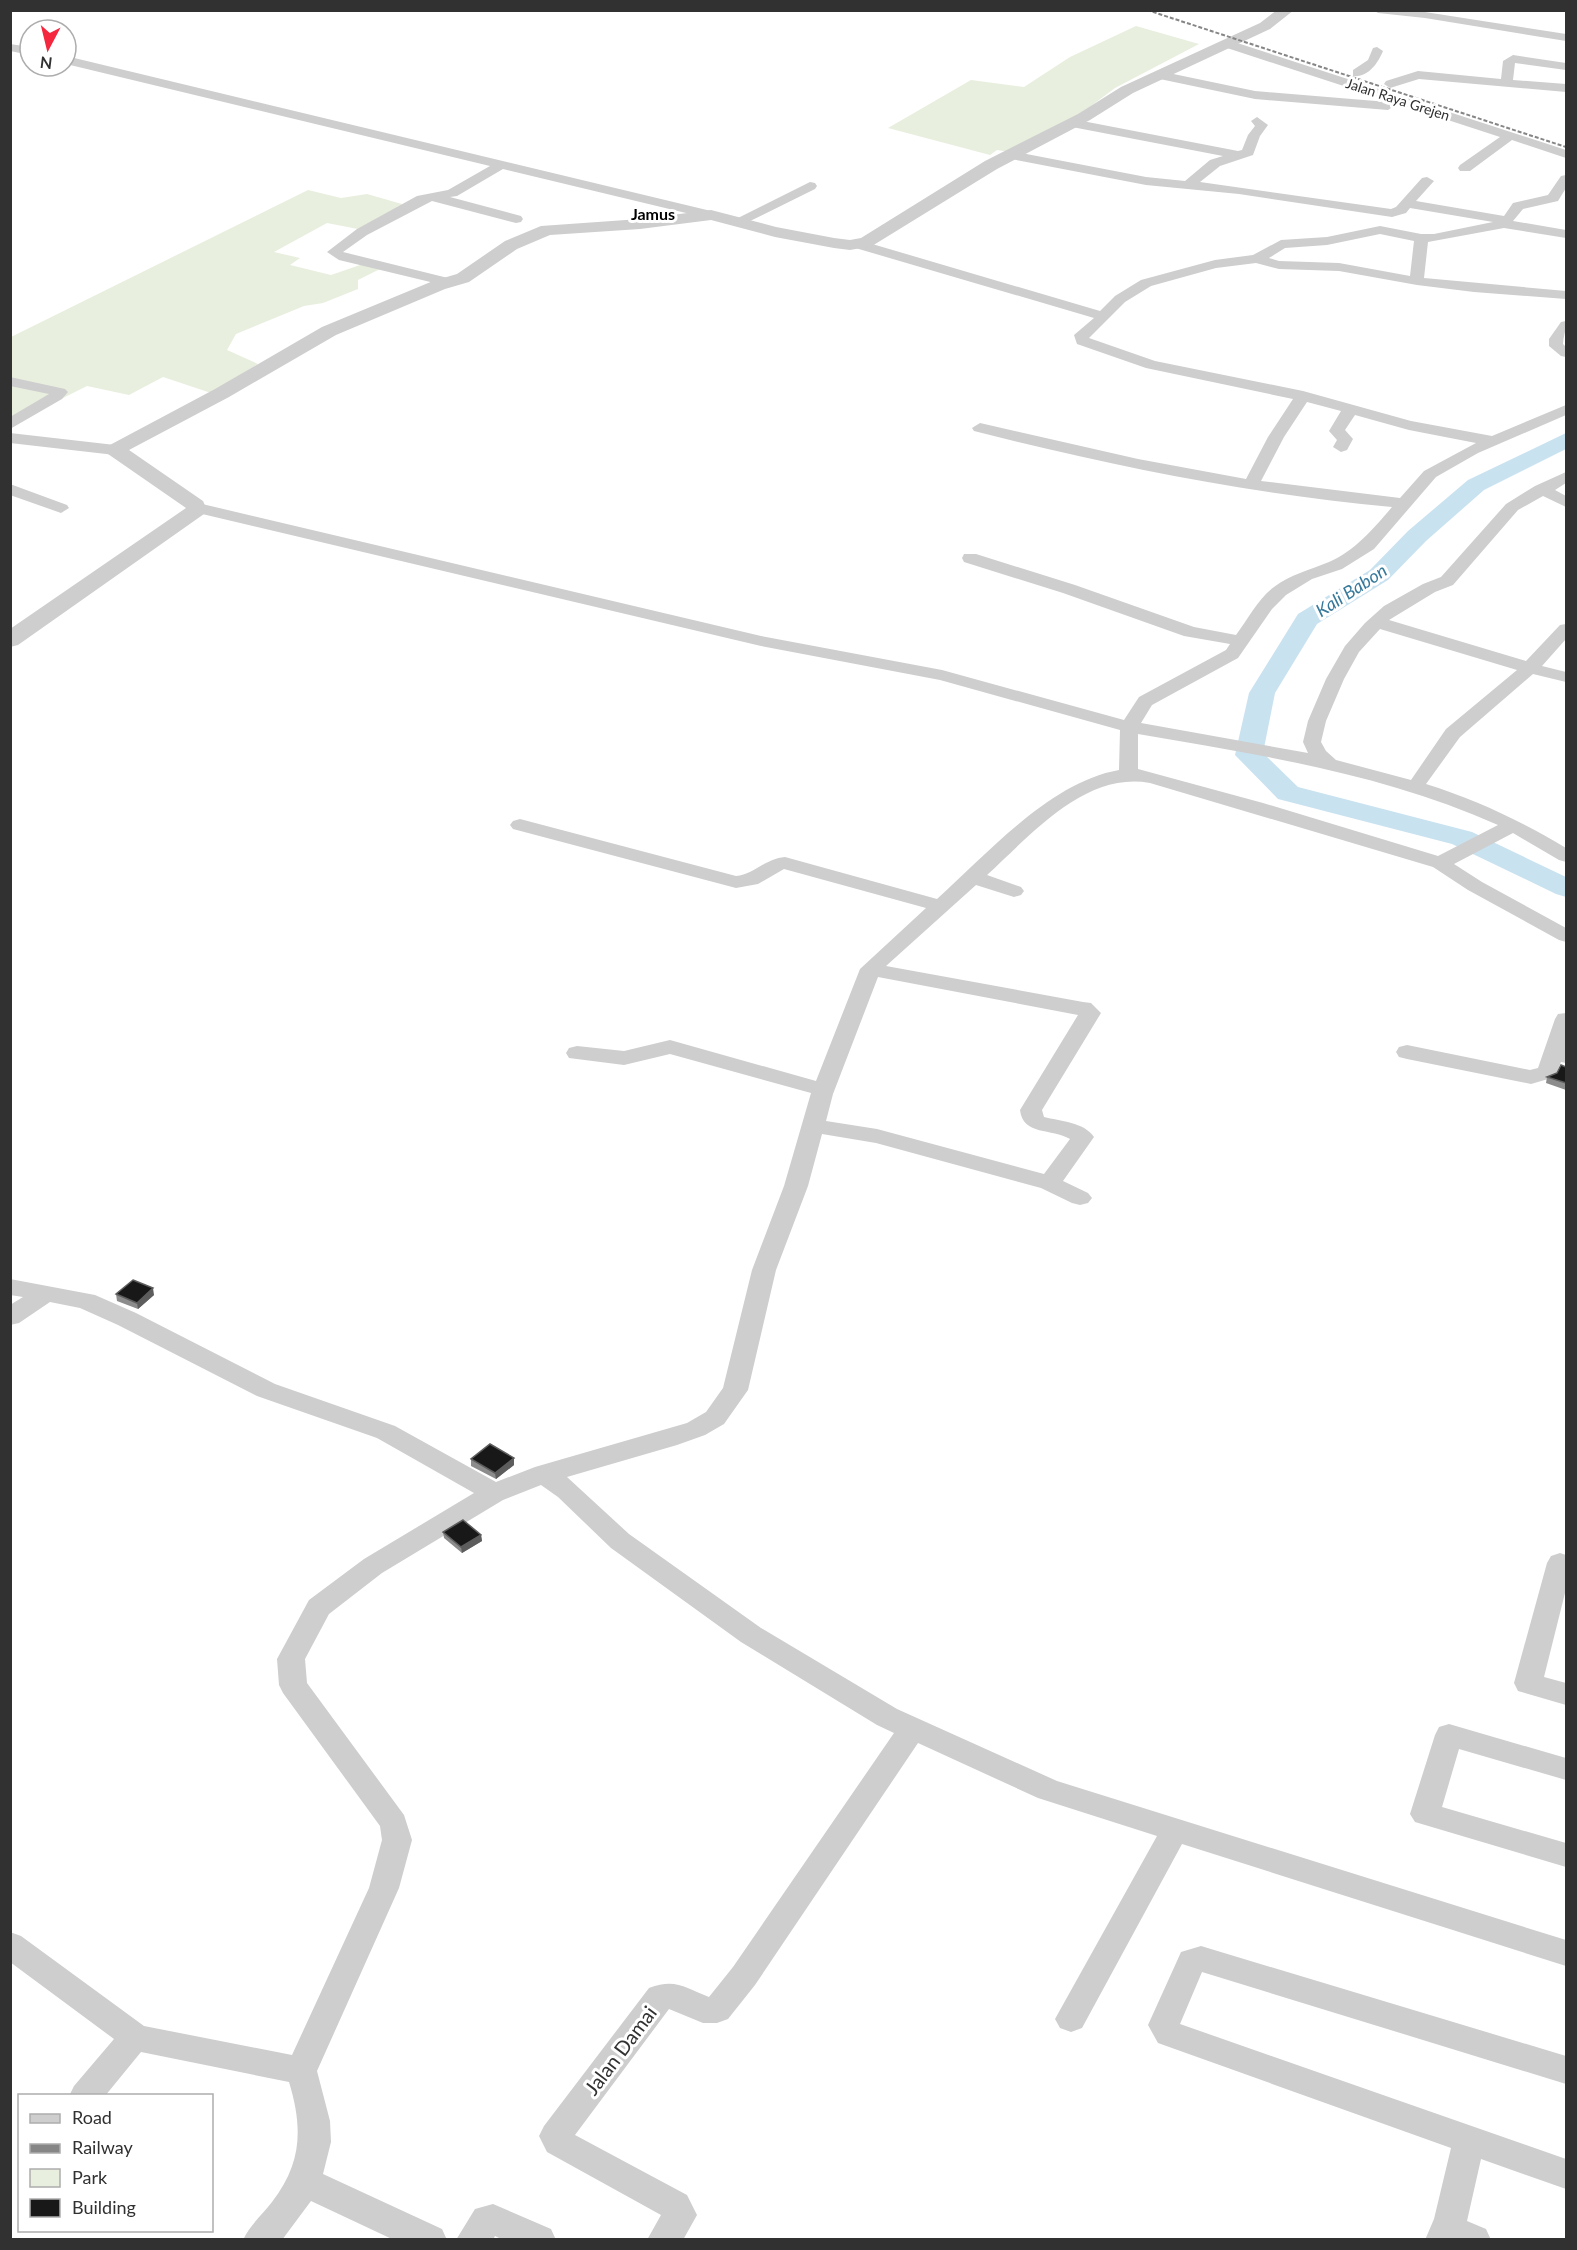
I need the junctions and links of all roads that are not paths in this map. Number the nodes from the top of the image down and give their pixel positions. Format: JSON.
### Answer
{"nodes":[{"id":1,"x":1287,"y":10,"type":"edge"},
{"id":2,"x":1378,"y":10,"type":"edge"},
{"id":3,"x":1387,"y":11,"type":"edge"},
{"id":4,"x":1566,"y":38,"type":"edge"},
{"id":5,"x":1238,"y":40,"type":"junction"},
{"id":6,"x":1377,"y":51,"type":"dead end"},
{"id":7,"x":78,"y":63,"type":"edge"},
{"id":8,"x":1566,"y":66,"type":"edge"},
{"id":9,"x":1357,"y":73,"type":"junction"},
{"id":10,"x":1159,"y":75,"type":"junction"},
{"id":11,"x":1390,"y":84,"type":"junction"},
{"id":12,"x":1507,"y":84,"type":"junction"},
{"id":13,"x":1566,"y":88,"type":"edge"},
{"id":14,"x":1422,"y":106,"type":"junction"},
{"id":15,"x":1257,"y":121,"type":"dead end"},
{"id":16,"x":1072,"y":123,"type":"junction"},
{"id":17,"x":1511,"y":135,"type":"junction"},
{"id":18,"x":1566,"y":141,"type":"edge"},
{"id":19,"x":1566,"y":154,"type":"edge"},
{"id":20,"x":1238,"y":155,"type":"junction"},
{"id":21,"x":1011,"y":156,"type":"junction"},
{"id":22,"x":501,"y":165,"type":"junction"},
{"id":23,"x":1465,"y":168,"type":"dead end"},
{"id":24,"x":1566,"y":179,"type":"edge"},
{"id":25,"x":1427,"y":181,"type":"dead end"},
{"id":26,"x":1188,"y":185,"type":"junction"},
{"id":27,"x":810,"y":186,"type":"dead end"},
{"id":28,"x":435,"y":197,"type":"junction"},
{"id":29,"x":1407,"y":204,"type":"junction"},
{"id":30,"x":711,"y":215,"type":"junction"},
{"id":31,"x":516,"y":219,"type":"dead end"},
{"id":32,"x":739,"y":221,"type":"junction"},
{"id":33,"x":1505,"y":222,"type":"junction"},
{"id":34,"x":1566,"y":234,"type":"edge"},
{"id":35,"x":1421,"y":238,"type":"junction"},
{"id":36,"x":857,"y":244,"type":"junction"},
{"id":37,"x":1256,"y":259,"type":"junction"},
{"id":38,"x":1417,"y":281,"type":"junction"},
{"id":39,"x":447,"y":282,"type":"junction"},
{"id":40,"x":1566,"y":295,"type":"edge"},
{"id":41,"x":1104,"y":316,"type":"junction"},
{"id":42,"x":1566,"y":325,"type":"edge"},
{"id":43,"x":1566,"y":353,"type":"edge"},
{"id":44,"x":10,"y":381,"type":"edge"},
{"id":45,"x":1303,"y":396,"type":"junction"},
{"id":46,"x":1351,"y":408,"type":"junction"},
{"id":47,"x":10,"y":409,"type":"edge"},
{"id":48,"x":1566,"y":410,"type":"edge"},
{"id":49,"x":30,"y":413,"type":"junction"},
{"id":50,"x":10,"y":424,"type":"edge"},
{"id":51,"x":980,"y":428,"type":"dead end"},
{"id":52,"x":10,"y":438,"type":"edge"},
{"id":53,"x":1493,"y":441,"type":"junction"},
{"id":54,"x":1341,"y":447,"type":"dead end"},
{"id":55,"x":115,"y":450,"type":"junction"},
{"id":56,"x":1566,"y":477,"type":"edge"},
{"id":57,"x":1251,"y":484,"type":"junction"},
{"id":58,"x":10,"y":489,"type":"edge"},
{"id":59,"x":1541,"y":489,"type":"junction"},
{"id":60,"x":1566,"y":502,"type":"edge"},
{"id":61,"x":1404,"y":503,"type":"junction"},
{"id":62,"x":61,"y":508,"type":"dead end"},
{"id":63,"x":198,"y":508,"type":"junction"},
{"id":64,"x":970,"y":558,"type":"dead end"},
{"id":65,"x":1376,"y":622,"type":"junction"},
{"id":66,"x":1566,"y":629,"type":"edge"},
{"id":67,"x":10,"y":640,"type":"edge"},
{"id":68,"x":1240,"y":641,"type":"junction"},
{"id":69,"x":1530,"y":669,"type":"junction"},
{"id":70,"x":1566,"y":677,"type":"edge"},
{"id":71,"x":1129,"y":727,"type":"junction"},
{"id":72,"x":1330,"y":764,"type":"junction"},
{"id":73,"x":1128,"y":775,"type":"junction"},
{"id":74,"x":1415,"y":788,"type":"junction"},
{"id":75,"x":520,"y":825,"type":"dead end"},
{"id":76,"x":1508,"y":828,"type":"junction"},
{"id":77,"x":1566,"y":856,"type":"edge"},
{"id":78,"x":1444,"y":861,"type":"junction"},
{"id":79,"x":974,"y":877,"type":"junction"},
{"id":80,"x":1014,"y":891,"type":"dead end"},
{"id":81,"x":941,"y":906,"type":"junction"},
{"id":82,"x":1566,"y":936,"type":"edge"},
{"id":83,"x":870,"y":969,"type":"junction"},
{"id":84,"x":1566,"y":1019,"type":"edge"},
{"id":85,"x":1407,"y":1052,"type":"dead end"},
{"id":86,"x":577,"y":1053,"type":"dead end"},
{"id":87,"x":1560,"y":1055,"type":"edge"},
{"id":88,"x":824,"y":1090,"type":"junction"},
{"id":89,"x":813,"y":1126,"type":"junction"},
{"id":90,"x":1049,"y":1183,"type":"junction"},
{"id":91,"x":1080,"y":1198,"type":"dead end"},
{"id":92,"x":10,"y":1287,"type":"edge"},
{"id":93,"x":28,"y":1305,"type":"edge"},
{"id":94,"x":10,"y":1326,"type":"edge"},
{"id":95,"x":543,"y":1474,"type":"junction"},
{"id":96,"x":494,"y":1493,"type":"junction"},
{"id":97,"x":1566,"y":1565,"type":"edge"},
{"id":98,"x":1566,"y":1694,"type":"edge"},
{"id":99,"x":913,"y":1728,"type":"junction"},
{"id":100,"x":1566,"y":1769,"type":"edge"},
{"id":101,"x":1175,"y":1830,"type":"junction"},
{"id":102,"x":1566,"y":1855,"type":"edge"},
{"id":103,"x":10,"y":1945,"type":"edge"},
{"id":104,"x":1566,"y":1953,"type":"edge"},
{"id":105,"x":1071,"y":2019,"type":"dead end"},
{"id":106,"x":135,"y":2037,"type":"junction"},
{"id":107,"x":1566,"y":2070,"type":"edge"},
{"id":108,"x":300,"y":2071,"type":"junction"},
{"id":109,"x":87,"y":2094,"type":"edge"},
{"id":110,"x":1469,"y":2140,"type":"junction"},
{"id":111,"x":1566,"y":2174,"type":"edge"},
{"id":112,"x":305,"y":2182,"type":"junction"},
{"id":113,"x":1454,"y":2236,"type":"edge"},
{"id":114,"x":260,"y":2240,"type":"edge"},
{"id":115,"x":430,"y":2240,"type":"edge"},
{"id":116,"x":473,"y":2240,"type":"edge"},
{"id":117,"x":539,"y":2240,"type":"edge"},
{"id":118,"x":664,"y":2240,"type":"edge"}],
"edges":[{"from":1,"to":5,"type":"street"},
{"from":2,"to":3,"type":"street"},
{"from":3,"to":4,"type":"street"},
{"from":5,"to":9,"type":"street"},
{"from":5,"to":10,"type":"street"},
{"from":5,"to":14,"type":"street","name":"Jalan Raya Grejen"},
{"from":6,"to":9,"type":"street"},
{"from":7,"to":22,"type":"street"},
{"from":8,"to":12,"type":"street"},
{"from":9,"to":11,"type":"street"},
{"from":10,"to":14,"type":"street"},
{"from":10,"to":16,"type":"street"},
{"from":11,"to":12,"type":"street"},
{"from":11,"to":18,"type":"street"},
{"from":12,"to":13,"type":"street"},
{"from":14,"to":17,"type":"street","name":"Jalan Raya Grejen"},
{"from":15,"to":20,"type":"street"},
{"from":16,"to":20,"type":"street"},
{"from":16,"to":21,"type":"street"},
{"from":17,"to":19,"type":"street","name":"Jalan Raya Grejen"},
{"from":17,"to":23,"type":"street"},
{"from":20,"to":26,"type":"street"},
{"from":21,"to":26,"type":"street"},
{"from":21,"to":36,"type":"street"},
{"from":22,"to":28,"type":"street"},
{"from":22,"to":30,"type":"street"},
{"from":24,"to":33,"type":"street"},
{"from":25,"to":29,"type":"street"},
{"from":26,"to":29,"type":"street"},
{"from":27,"to":32,"type":"street"},
{"from":28,"to":31,"type":"street"},
{"from":28,"to":39,"type":"street"},
{"from":29,"to":33,"type":"street"},
{"from":30,"to":32,"type":"street"},
{"from":30,"to":39,"type":"street"},
{"from":32,"to":36,"type":"street"},
{"from":33,"to":34,"type":"street"},
{"from":33,"to":35,"type":"street"},
{"from":35,"to":37,"type":"street"},
{"from":35,"to":38,"type":"street"},
{"from":36,"to":41,"type":"street"},
{"from":37,"to":38,"type":"street"},
{"from":37,"to":41,"type":"street"},
{"from":38,"to":40,"type":"street"},
{"from":39,"to":55,"type":"street"},
{"from":41,"to":45,"type":"street"},
{"from":42,"to":43,"type":"street"},
{"from":44,"to":49,"type":"street"},
{"from":45,"to":46,"type":"street"},
{"from":45,"to":57,"type":"street"},
{"from":46,"to":53,"type":"street"},
{"from":46,"to":54,"type":"street"},
{"from":47,"to":49,"type":"street"},
{"from":48,"to":53,"type":"street"},
{"from":49,"to":50,"type":"street"},
{"from":51,"to":57,"type":"street"},
{"from":52,"to":55,"type":"street"},
{"from":53,"to":61,"type":"street"},
{"from":55,"to":63,"type":"street"},
{"from":56,"to":59,"type":"street"},
{"from":57,"to":61,"type":"street"},
{"from":58,"to":62,"type":"street"},
{"from":59,"to":60,"type":"street"},
{"from":59,"to":65,"type":"street"},
{"from":61,"to":68,"type":"street"},
{"from":63,"to":67,"type":"street"},
{"from":63,"to":71,"type":"street"},
{"from":64,"to":68,"type":"street"},
{"from":65,"to":69,"type":"street"},
{"from":65,"to":72,"type":"street"},
{"from":66,"to":69,"type":"street"},
{"from":68,"to":71,"type":"street"},
{"from":69,"to":70,"type":"street"},
{"from":69,"to":74,"type":"street"},
{"from":71,"to":72,"type":"street"},
{"from":71,"to":73,"type":"street"},
{"from":72,"to":74,"type":"street"},
{"from":73,"to":78,"type":"street"},
{"from":73,"to":79,"type":"street"},
{"from":74,"to":76,"type":"street"},
{"from":75,"to":81,"type":"street"},
{"from":76,"to":77,"type":"street"},
{"from":76,"to":78,"type":"street"},
{"from":78,"to":82,"type":"street"},
{"from":79,"to":80,"type":"street"},
{"from":79,"to":81,"type":"street"},
{"from":81,"to":83,"type":"street"},
{"from":83,"to":88,"type":"street"},
{"from":83,"to":90,"type":"street"},
{"from":84,"to":87,"type":"street"},
{"from":85,"to":87,"type":"street"},
{"from":86,"to":88,"type":"street"},
{"from":88,"to":89,"type":"street"},
{"from":89,"to":90,"type":"street"},
{"from":89,"to":95,"type":"street"},
{"from":90,"to":91,"type":"street"},
{"from":92,"to":93,"type":"street"},
{"from":93,"to":94,"type":"street"},
{"from":93,"to":96,"type":"street"},
{"from":95,"to":96,"type":"street"},
{"from":95,"to":99,"type":"street"},
{"from":96,"to":108,"type":"street"},
{"from":97,"to":98,"type":"street"},
{"from":99,"to":101,"type":"street"},
{"from":99,"to":118,"type":"street","name":"Jalan Damai"},
{"from":100,"to":102,"type":"street"},
{"from":101,"to":104,"type":"street"},
{"from":101,"to":105,"type":"street"},
{"from":103,"to":106,"type":"street"},
{"from":106,"to":108,"type":"street"},
{"from":106,"to":109,"type":"street"},
{"from":107,"to":110,"type":"street"},
{"from":108,"to":112,"type":"street"},
{"from":110,"to":111,"type":"street"},
{"from":110,"to":113,"type":"street"},
{"from":112,"to":114,"type":"street"},
{"from":112,"to":115,"type":"street"},
{"from":116,"to":117,"type":"street"}]}
